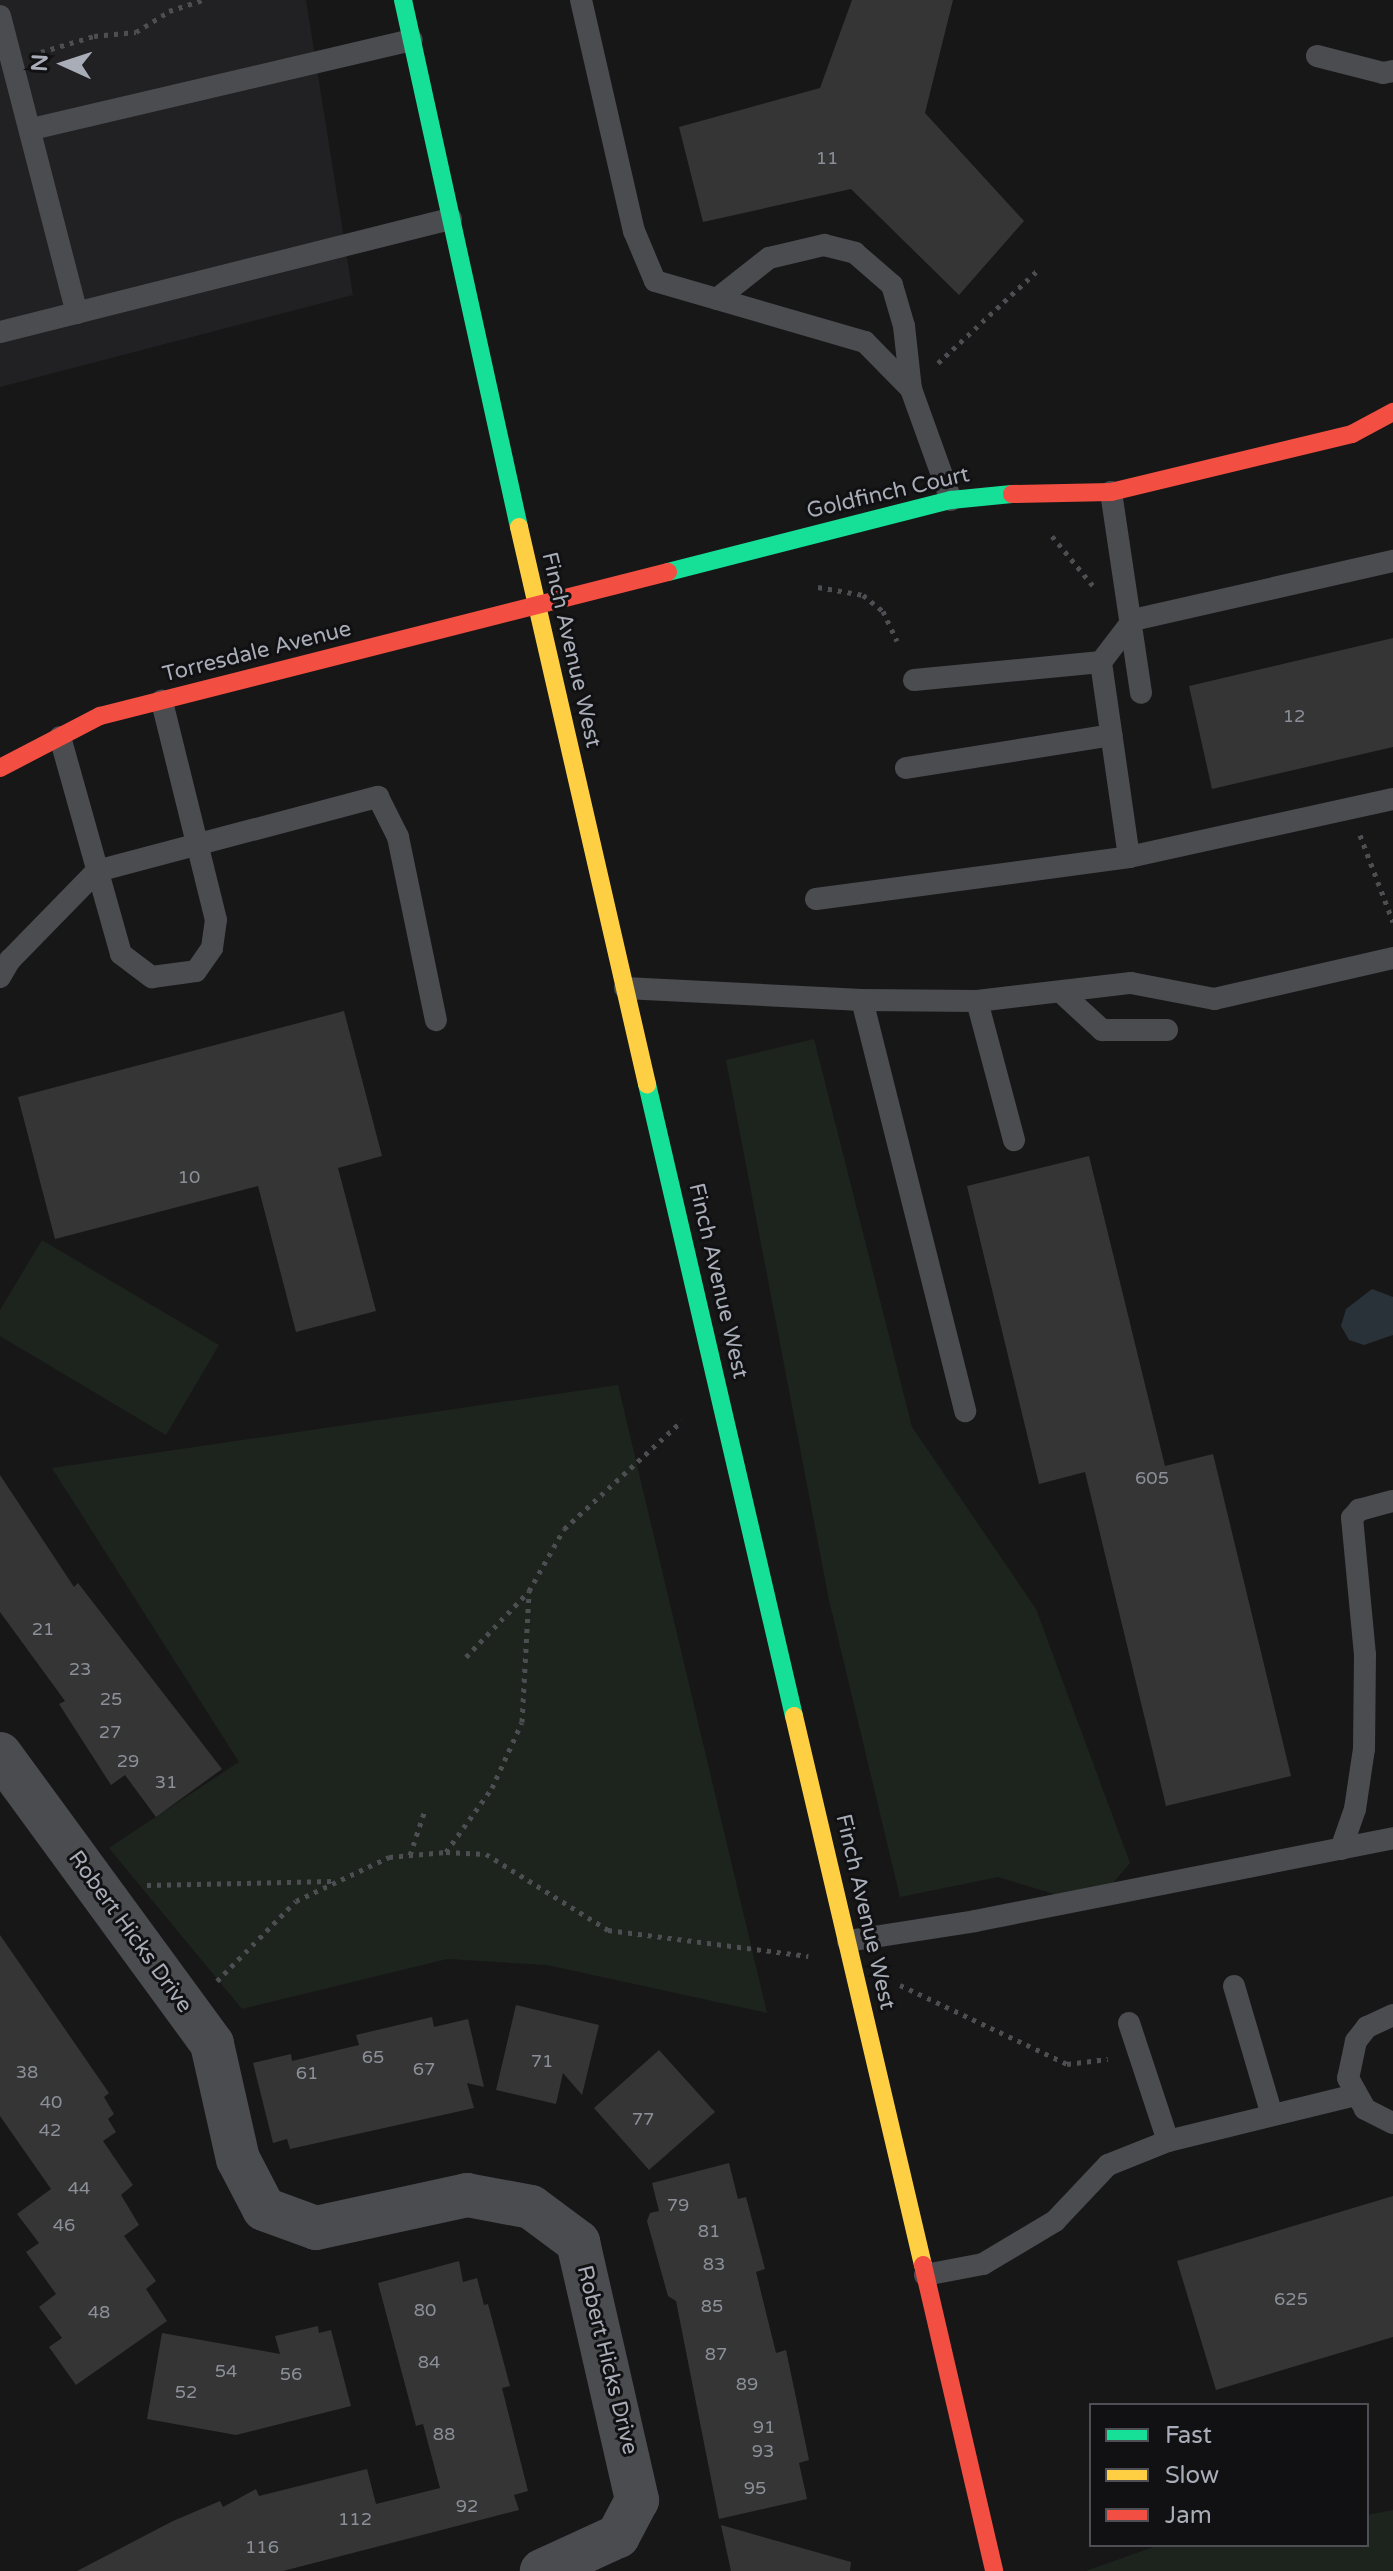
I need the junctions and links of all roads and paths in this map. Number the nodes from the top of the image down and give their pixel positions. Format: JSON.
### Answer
{"nodes":[{"id":1,"x":202,"y":0,"type":"edge"},
{"id":2,"x":403,"y":0,"type":"edge"},
{"id":3,"x":581,"y":0,"type":"edge"},
{"id":4,"x":0,"y":16,"type":"edge"},
{"id":5,"x":412,"y":40,"type":"junction"},
{"id":6,"x":1317,"y":56,"type":"dead end"},
{"id":7,"x":13,"y":60,"type":"junction"},
{"id":8,"x":1393,"y":71,"type":"edge"},
{"id":9,"x":32,"y":129,"type":"junction"},
{"id":10,"x":451,"y":219,"type":"junction"},
{"id":11,"x":1037,"y":271,"type":"dead end"},
{"id":12,"x":717,"y":299,"type":"junction"},
{"id":13,"x":77,"y":313,"type":"junction"},
{"id":14,"x":0,"y":332,"type":"edge"},
{"id":15,"x":911,"y":389,"type":"junction"},
{"id":16,"x":1393,"y":412,"type":"edge"},
{"id":17,"x":1111,"y":492,"type":"junction"},
{"id":18,"x":951,"y":500,"type":"junction"},
{"id":19,"x":1049,"y":532,"type":"dead end"},
{"id":20,"x":1393,"y":561,"type":"edge"},
{"id":21,"x":818,"y":587,"type":"dead end"},
{"id":22,"x":1101,"y":596,"type":"dead end"},
{"id":23,"x":535,"y":606,"type":"junction"},
{"id":24,"x":1133,"y":620,"type":"junction"},
{"id":25,"x":897,"y":641,"type":"dead end"},
{"id":26,"x":1101,"y":662,"type":"junction"},
{"id":27,"x":914,"y":680,"type":"dead end"},
{"id":28,"x":1141,"y":693,"type":"dead end"},
{"id":29,"x":162,"y":701,"type":"junction"},
{"id":30,"x":1111,"y":735,"type":"junction"},
{"id":31,"x":60,"y":737,"type":"junction"},
{"id":32,"x":0,"y":768,"type":"edge"},
{"id":33,"x":906,"y":768,"type":"dead end"},
{"id":34,"x":1393,"y":799,"type":"edge"},
{"id":35,"x":1350,"y":808,"type":"junction"},
{"id":36,"x":199,"y":844,"type":"junction"},
{"id":37,"x":1129,"y":857,"type":"junction"},
{"id":38,"x":97,"y":871,"type":"junction"},
{"id":39,"x":816,"y":899,"type":"dead end"},
{"id":40,"x":1393,"y":922,"type":"edge"},
{"id":41,"x":1393,"y":958,"type":"edge"},
{"id":42,"x":0,"y":977,"type":"edge"},
{"id":43,"x":625,"y":988,"type":"junction"},
{"id":44,"x":1064,"y":995,"type":"junction"},
{"id":45,"x":862,"y":1000,"type":"junction"},
{"id":46,"x":977,"y":1001,"type":"junction"},
{"id":47,"x":436,"y":1020,"type":"dead end"},
{"id":48,"x":1167,"y":1030,"type":"dead end"},
{"id":49,"x":1014,"y":1140,"type":"dead end"},
{"id":50,"x":718,"y":1387,"type":"junction"},
{"id":51,"x":965,"y":1411,"type":"dead end"},
{"id":52,"x":1393,"y":1501,"type":"edge"},
{"id":53,"x":529,"y":1591,"type":"junction"},
{"id":54,"x":466,"y":1657,"type":"dead end"},
{"id":55,"x":0,"y":1754,"type":"edge"},
{"id":56,"x":425,"y":1810,"type":"dead end"},
{"id":57,"x":1393,"y":1838,"type":"edge"},
{"id":58,"x":1341,"y":1849,"type":"junction"},
{"id":59,"x":446,"y":1852,"type":"junction"},
{"id":60,"x":410,"y":1855,"type":"junction"},
{"id":61,"x":338,"y":1881,"type":"junction"},
{"id":62,"x":95,"y":1885,"type":"junction"},
{"id":63,"x":850,"y":1952,"type":"junction"},
{"id":64,"x":1234,"y":1986,"type":"dead end"},
{"id":65,"x":183,"y":2004,"type":"junction"},
{"id":66,"x":1393,"y":2015,"type":"edge"},
{"id":67,"x":1129,"y":2023,"type":"dead end"},
{"id":68,"x":1138,"y":2056,"type":"junction"},
{"id":69,"x":1355,"y":2095,"type":"junction"},
{"id":70,"x":1272,"y":2115,"type":"junction"},
{"id":71,"x":1393,"y":2123,"type":"edge"},
{"id":72,"x":1168,"y":2141,"type":"junction"},
{"id":73,"x":925,"y":2275,"type":"junction"},
{"id":74,"x":542,"y":2571,"type":"edge"},
{"id":75,"x":994,"y":2571,"type":"edge"}],
"edges":[{"from":1,"to":7,"type":"path"},
{"from":2,"to":5,"type":"main road","name":"Finch Avenue West"},
{"from":3,"to":12,"type":"lane"},
{"from":4,"to":7,"type":"lane"},
{"from":5,"to":9,"type":"lane"},
{"from":5,"to":10,"type":"main road","name":"Finch Avenue West"},
{"from":6,"to":8,"type":"lane"},
{"from":7,"to":9,"type":"lane"},
{"from":9,"to":13,"type":"lane"},
{"from":10,"to":13,"type":"lane"},
{"from":10,"to":23,"type":"main road","name":"Finch Avenue West"},
{"from":11,"to":15,"type":"path"},
{"from":12,"to":15,"type":"lane"},
{"from":12,"to":15,"type":"lane"},
{"from":13,"to":14,"type":"lane"},
{"from":15,"to":18,"type":"lane"},
{"from":16,"to":17,"type":"main road","name":"Goldfinch Court"},
{"from":17,"to":18,"type":"main road","name":"Goldfinch Court"},
{"from":17,"to":24,"type":"lane"},
{"from":18,"to":23,"type":"main road","name":"Goldfinch Court"},
{"from":19,"to":22,"type":"path"},
{"from":20,"to":24,"type":"lane"},
{"from":21,"to":25,"type":"path"},
{"from":23,"to":29,"type":"main road","name":"Torresdale Avenue"},
{"from":23,"to":43,"type":"main road","name":"Finch Avenue West"},
{"from":24,"to":26,"type":"lane"},
{"from":24,"to":28,"type":"lane"},
{"from":26,"to":27,"type":"lane"},
{"from":26,"to":30,"type":"lane"},
{"from":29,"to":31,"type":"main road","name":"Torresdale Avenue"},
{"from":29,"to":36,"type":"lane"},
{"from":30,"to":33,"type":"lane"},
{"from":30,"to":37,"type":"lane"},
{"from":31,"to":32,"type":"main road","name":"Torresdale Avenue"},
{"from":31,"to":38,"type":"lane"},
{"from":34,"to":35,"type":"lane"},
{"from":35,"to":37,"type":"lane"},
{"from":35,"to":40,"type":"path"},
{"from":36,"to":38,"type":"lane"},
{"from":36,"to":38,"type":"lane"},
{"from":36,"to":47,"type":"lane"},
{"from":37,"to":39,"type":"lane"},
{"from":38,"to":42,"type":"lane"},
{"from":41,"to":44,"type":"lane"},
{"from":43,"to":45,"type":"lane"},
{"from":43,"to":50,"type":"main road","name":"Finch Avenue West"},
{"from":44,"to":46,"type":"lane"},
{"from":44,"to":48,"type":"lane"},
{"from":45,"to":46,"type":"lane"},
{"from":45,"to":51,"type":"lane"},
{"from":46,"to":49,"type":"lane"},
{"from":50,"to":53,"type":"path"},
{"from":50,"to":63,"type":"main road","name":"Finch Avenue West"},
{"from":52,"to":58,"type":"lane"},
{"from":53,"to":54,"type":"path"},
{"from":53,"to":59,"type":"path"},
{"from":55,"to":62,"type":"street","name":"Robert Hicks Drive"},
{"from":56,"to":60,"type":"path"},
{"from":57,"to":58,"type":"lane"},
{"from":58,"to":63,"type":"lane"},
{"from":59,"to":60,"type":"path"},
{"from":59,"to":63,"type":"path"},
{"from":60,"to":61,"type":"path"},
{"from":61,"to":62,"type":"path"},
{"from":61,"to":65,"type":"path"},
{"from":62,"to":65,"type":"street","name":"Robert Hicks Drive"},
{"from":63,"to":68,"type":"path"},
{"from":63,"to":73,"type":"main road","name":"Finch Avenue West"},
{"from":64,"to":70,"type":"lane"},
{"from":65,"to":74,"type":"street","name":"Robert Hicks Drive"},
{"from":66,"to":69,"type":"lane"},
{"from":67,"to":68,"type":"lane"},
{"from":68,"to":72,"type":"lane"},
{"from":69,"to":70,"type":"lane"},
{"from":69,"to":71,"type":"lane"},
{"from":70,"to":72,"type":"lane"},
{"from":72,"to":73,"type":"lane"},
{"from":73,"to":75,"type":"main road","name":"Finch Avenue West"}]}
